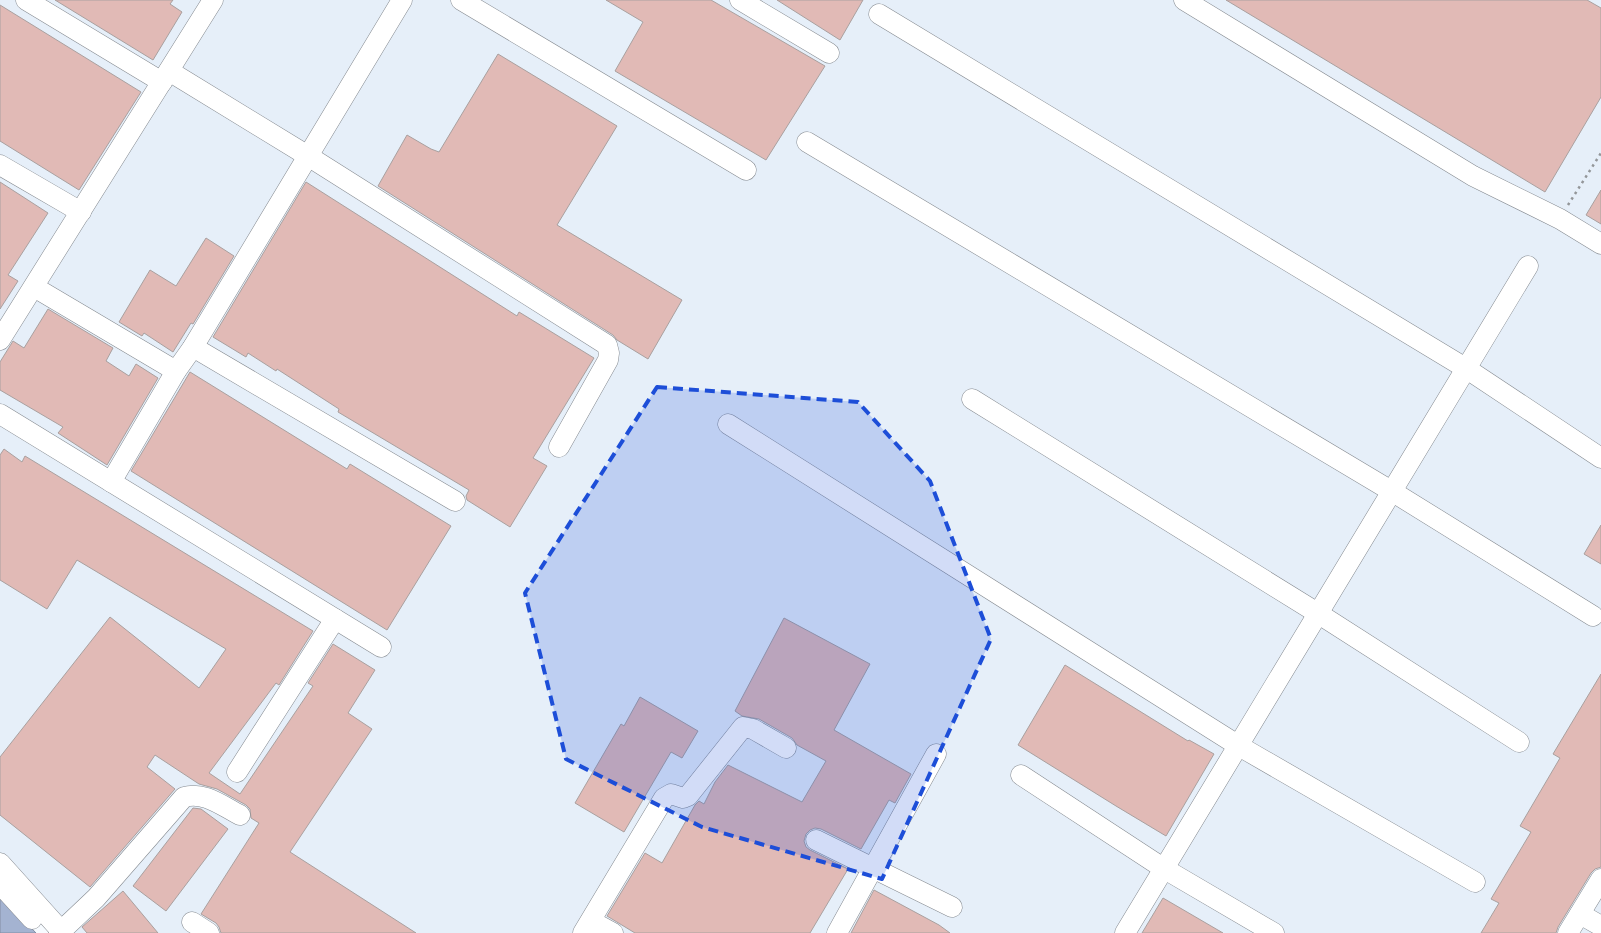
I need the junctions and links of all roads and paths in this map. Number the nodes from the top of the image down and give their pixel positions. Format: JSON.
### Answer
{"nodes":[{"id":1,"x":26,"y":0,"type":"edge"},
{"id":2,"x":213,"y":0,"type":"edge"},
{"id":3,"x":402,"y":0,"type":"edge"},
{"id":4,"x":461,"y":0,"type":"edge"},
{"id":5,"x":740,"y":0,"type":"edge"},
{"id":6,"x":1184,"y":0,"type":"edge"},
{"id":7,"x":879,"y":14,"type":"dead end"},
{"id":8,"x":828,"y":53,"type":"dead end"},
{"id":9,"x":165,"y":76,"type":"junction"},
{"id":10,"x":807,"y":142,"type":"dead end"},
{"id":11,"x":1601,"y":153,"type":"edge"},
{"id":12,"x":308,"y":156,"type":"junction"},
{"id":13,"x":0,"y":165,"type":"edge"},
{"id":14,"x":746,"y":170,"type":"dead end"},
{"id":15,"x":81,"y":212,"type":"junction"},
{"id":16,"x":1560,"y":219,"type":"junction"},
{"id":17,"x":1601,"y":244,"type":"edge"},
{"id":18,"x":1528,"y":266,"type":"dead end"},
{"id":19,"x":34,"y":287,"type":"junction"},
{"id":20,"x":0,"y":340,"type":"edge"},
{"id":21,"x":193,"y":347,"type":"junction"},
{"id":22,"x":1467,"y":369,"type":"junction"},
{"id":23,"x":176,"y":371,"type":"junction"},
{"id":24,"x":972,"y":400,"type":"dead end"},
{"id":25,"x":0,"y":414,"type":"edge"},
{"id":26,"x":728,"y":424,"type":"dead end"},
{"id":27,"x":559,"y":447,"type":"dead end"},
{"id":28,"x":1601,"y":458,"type":"edge"},
{"id":29,"x":111,"y":482,"type":"junction"},
{"id":30,"x":1393,"y":492,"type":"junction"},
{"id":31,"x":455,"y":501,"type":"dead end"},
{"id":32,"x":1319,"y":614,"type":"junction"},
{"id":33,"x":1593,"y":616,"type":"dead end"},
{"id":34,"x":334,"y":619,"type":"junction"},
{"id":35,"x":381,"y":647,"type":"dead end"},
{"id":36,"x":1519,"y":742,"type":"dead end"},
{"id":37,"x":1239,"y":746,"type":"junction"},
{"id":38,"x":786,"y":748,"type":"dead end"},
{"id":39,"x":936,"y":754,"type":"dead end"},
{"id":40,"x":237,"y":772,"type":"dead end"},
{"id":41,"x":1021,"y":775,"type":"dead end"},
{"id":42,"x":240,"y":815,"type":"dead end"},
{"id":43,"x":816,"y":840,"type":"dead end"},
{"id":44,"x":0,"y":863,"type":"edge"},
{"id":45,"x":874,"y":868,"type":"junction"},
{"id":46,"x":1163,"y":868,"type":"junction"},
{"id":47,"x":1601,"y":879,"type":"edge"},
{"id":48,"x":1475,"y":882,"type":"dead end"},
{"id":49,"x":0,"y":884,"type":"edge"},
{"id":50,"x":952,"y":907,"type":"dead end"},
{"id":51,"x":192,"y":922,"type":"dead end"},
{"id":52,"x":1594,"y":923,"type":"edge"},
{"id":53,"x":587,"y":927,"type":"edge"},
{"id":54,"x":57,"y":932,"type":"edge"},
{"id":55,"x":209,"y":933,"type":"edge"},
{"id":56,"x":612,"y":933,"type":"edge"},
{"id":57,"x":837,"y":933,"type":"edge"},
{"id":58,"x":1125,"y":933,"type":"edge"},
{"id":59,"x":1274,"y":933,"type":"edge"},
{"id":60,"x":1568,"y":933,"type":"edge"}],
"edges":[{"from":1,"to":9,"type":"lane"},
{"from":2,"to":9,"type":"lane"},
{"from":3,"to":12,"type":"lane"},
{"from":4,"to":14,"type":"lane"},
{"from":5,"to":8,"type":"lane"},
{"from":6,"to":16,"type":"lane"},
{"from":7,"to":22,"type":"lane"},
{"from":9,"to":12,"type":"lane"},
{"from":9,"to":15,"type":"lane"},
{"from":10,"to":30,"type":"lane"},
{"from":11,"to":16,"type":"path"},
{"from":12,"to":21,"type":"lane"},
{"from":12,"to":27,"type":"lane"},
{"from":13,"to":15,"type":"lane"},
{"from":15,"to":19,"type":"lane"},
{"from":16,"to":17,"type":"lane"},
{"from":18,"to":22,"type":"lane"},
{"from":19,"to":20,"type":"lane"},
{"from":19,"to":23,"type":"lane"},
{"from":21,"to":23,"type":"lane"},
{"from":21,"to":31,"type":"lane"},
{"from":22,"to":28,"type":"lane"},
{"from":22,"to":30,"type":"lane"},
{"from":23,"to":29,"type":"lane"},
{"from":24,"to":32,"type":"lane"},
{"from":25,"to":29,"type":"lane"},
{"from":26,"to":37,"type":"lane"},
{"from":29,"to":34,"type":"lane"},
{"from":30,"to":32,"type":"lane"},
{"from":30,"to":33,"type":"lane"},
{"from":32,"to":36,"type":"lane"},
{"from":32,"to":37,"type":"lane"},
{"from":34,"to":35,"type":"lane"},
{"from":34,"to":40,"type":"lane"},
{"from":37,"to":46,"type":"lane"},
{"from":37,"to":48,"type":"lane"},
{"from":38,"to":53,"type":"lane"},
{"from":39,"to":45,"type":"lane"},
{"from":41,"to":46,"type":"lane"},
{"from":42,"to":54,"type":"lane"},
{"from":43,"to":45,"type":"lane"},
{"from":44,"to":54,"type":"lane"},
{"from":45,"to":50,"type":"lane"},
{"from":45,"to":57,"type":"lane"},
{"from":46,"to":58,"type":"lane"},
{"from":46,"to":59,"type":"lane"},
{"from":47,"to":52,"type":"lane"},
{"from":49,"to":54,"type":"lane"},
{"from":51,"to":55,"type":"lane"},
{"from":52,"to":60,"type":"lane"},
{"from":53,"to":56,"type":"lane"}]}
